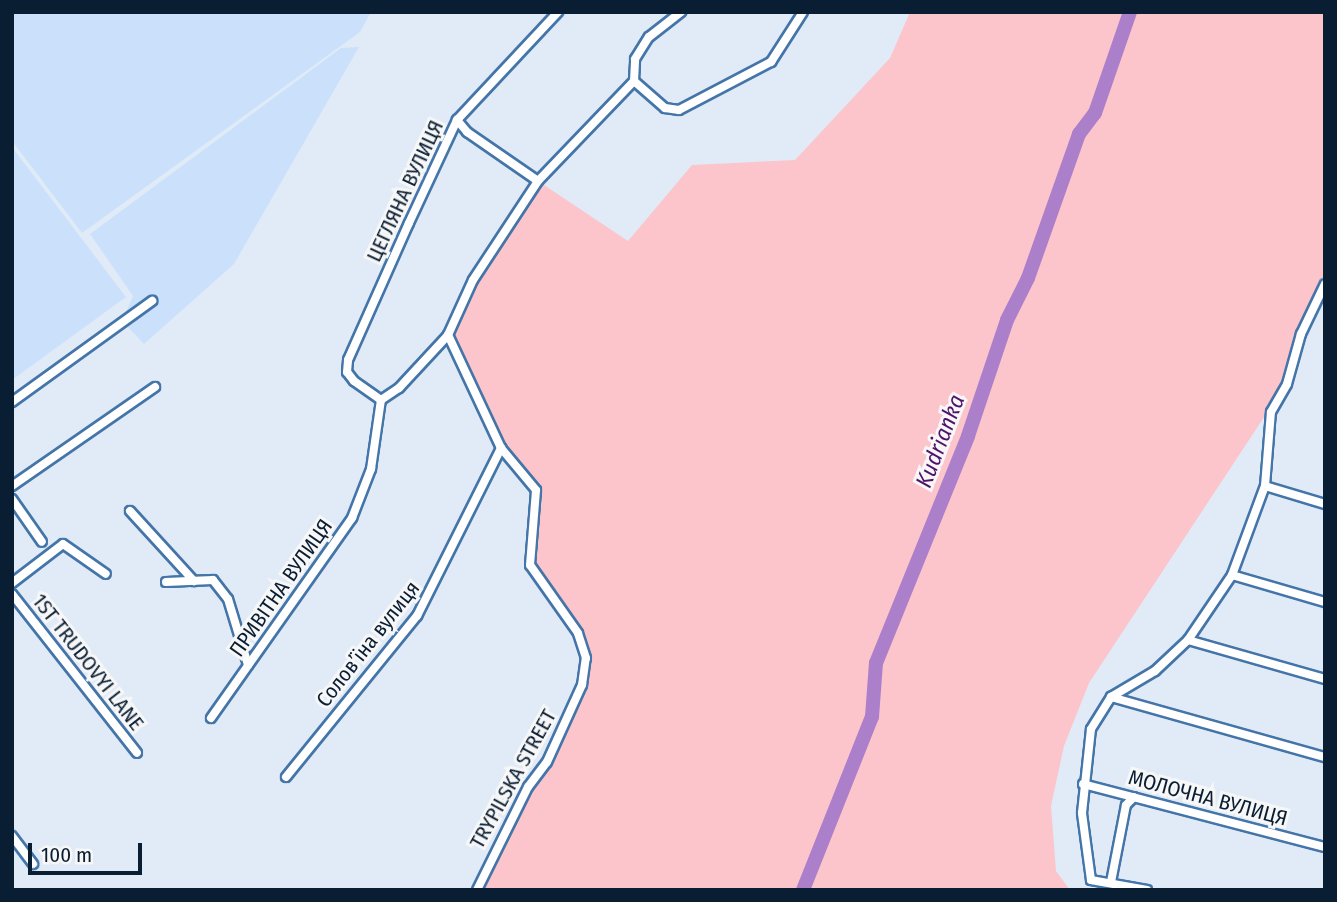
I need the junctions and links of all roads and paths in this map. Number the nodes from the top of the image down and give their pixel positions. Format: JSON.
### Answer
{"nodes":[{"id":1,"x":558,"y":12,"type":"edge"},
{"id":2,"x":681,"y":12,"type":"edge"},
{"id":3,"x":803,"y":12,"type":"edge"},
{"id":4,"x":634,"y":81,"type":"junction"},
{"id":5,"x":457,"y":120,"type":"junction"},
{"id":6,"x":538,"y":181,"type":"junction"},
{"id":7,"x":1325,"y":284,"type":"edge"},
{"id":8,"x":152,"y":301,"type":"dead end"},
{"id":9,"x":448,"y":335,"type":"junction"},
{"id":10,"x":155,"y":387,"type":"dead end"},
{"id":11,"x":381,"y":400,"type":"junction"},
{"id":12,"x":12,"y":401,"type":"edge"},
{"id":13,"x":501,"y":448,"type":"junction"},
{"id":14,"x":12,"y":486,"type":"edge"},
{"id":15,"x":1265,"y":486,"type":"junction"},
{"id":16,"x":12,"y":499,"type":"edge"},
{"id":17,"x":1325,"y":504,"type":"edge"},
{"id":18,"x":130,"y":511,"type":"dead end"},
{"id":19,"x":42,"y":542,"type":"dead end"},
{"id":20,"x":106,"y":575,"type":"dead end"},
{"id":21,"x":1232,"y":575,"type":"junction"},
{"id":22,"x":194,"y":581,"type":"junction"},
{"id":23,"x":166,"y":582,"type":"dead end"},
{"id":24,"x":12,"y":583,"type":"edge"},
{"id":25,"x":12,"y":594,"type":"edge"},
{"id":26,"x":1325,"y":602,"type":"edge"},
{"id":27,"x":1188,"y":640,"type":"junction"},
{"id":28,"x":248,"y":665,"type":"junction"},
{"id":29,"x":1325,"y":679,"type":"edge"},
{"id":30,"x":1111,"y":698,"type":"junction"},
{"id":31,"x":211,"y":718,"type":"dead end"},
{"id":32,"x":137,"y":753,"type":"dead end"},
{"id":33,"x":1325,"y":757,"type":"edge"},
{"id":34,"x":286,"y":777,"type":"dead end"},
{"id":35,"x":1083,"y":784,"type":"junction"},
{"id":36,"x":1137,"y":796,"type":"junction"},
{"id":37,"x":12,"y":836,"type":"edge"},
{"id":38,"x":1325,"y":847,"type":"edge"},
{"id":39,"x":33,"y":864,"type":"dead end"},
{"id":40,"x":1111,"y":882,"type":"junction"},
{"id":41,"x":477,"y":890,"type":"edge"},
{"id":42,"x":1147,"y":890,"type":"edge"}],
"edges":[{"from":1,"to":5,"type":"street","name":"ЦЕГЛЯНА ВУЛИЦЯ"},
{"from":2,"to":4,"type":"street"},
{"from":3,"to":4,"type":"street"},
{"from":4,"to":6,"type":"street"},
{"from":5,"to":6,"type":"street"},
{"from":5,"to":11,"type":"street","name":"ЦЕГЛЯНА ВУЛИЦЯ"},
{"from":6,"to":9,"type":"street"},
{"from":7,"to":15,"type":"street"},
{"from":8,"to":12,"type":"street"},
{"from":9,"to":11,"type":"street"},
{"from":9,"to":13,"type":"street","name":"TRYPILSKA STREET"},
{"from":10,"to":14,"type":"street"},
{"from":11,"to":28,"type":"street","name":"ПРИВІТНА ВУЛИЦЯ"},
{"from":13,"to":34,"type":"street","name":"Соловʼїна вулиця"},
{"from":13,"to":41,"type":"street","name":"TRYPILSKA STREET"},
{"from":15,"to":17,"type":"street"},
{"from":15,"to":21,"type":"street"},
{"from":16,"to":19,"type":"street"},
{"from":18,"to":22,"type":"street"},
{"from":20,"to":24,"type":"street"},
{"from":21,"to":26,"type":"street"},
{"from":21,"to":27,"type":"street"},
{"from":22,"to":23,"type":"street"},
{"from":22,"to":28,"type":"street"},
{"from":25,"to":32,"type":"street","name":"1ST TRUDOVYI LANE"},
{"from":27,"to":29,"type":"street"},
{"from":27,"to":30,"type":"street"},
{"from":28,"to":31,"type":"street","name":"ПРИВІТНА ВУЛИЦЯ"},
{"from":30,"to":33,"type":"street"},
{"from":30,"to":35,"type":"street"},
{"from":35,"to":36,"type":"street","name":"МОЛОЧНА ВУЛИЦЯ"},
{"from":35,"to":40,"type":"street"},
{"from":36,"to":38,"type":"street","name":"МОЛОЧНА ВУЛИЦЯ"},
{"from":36,"to":40,"type":"street"},
{"from":37,"to":39,"type":"street"},
{"from":40,"to":42,"type":"street"}]}
